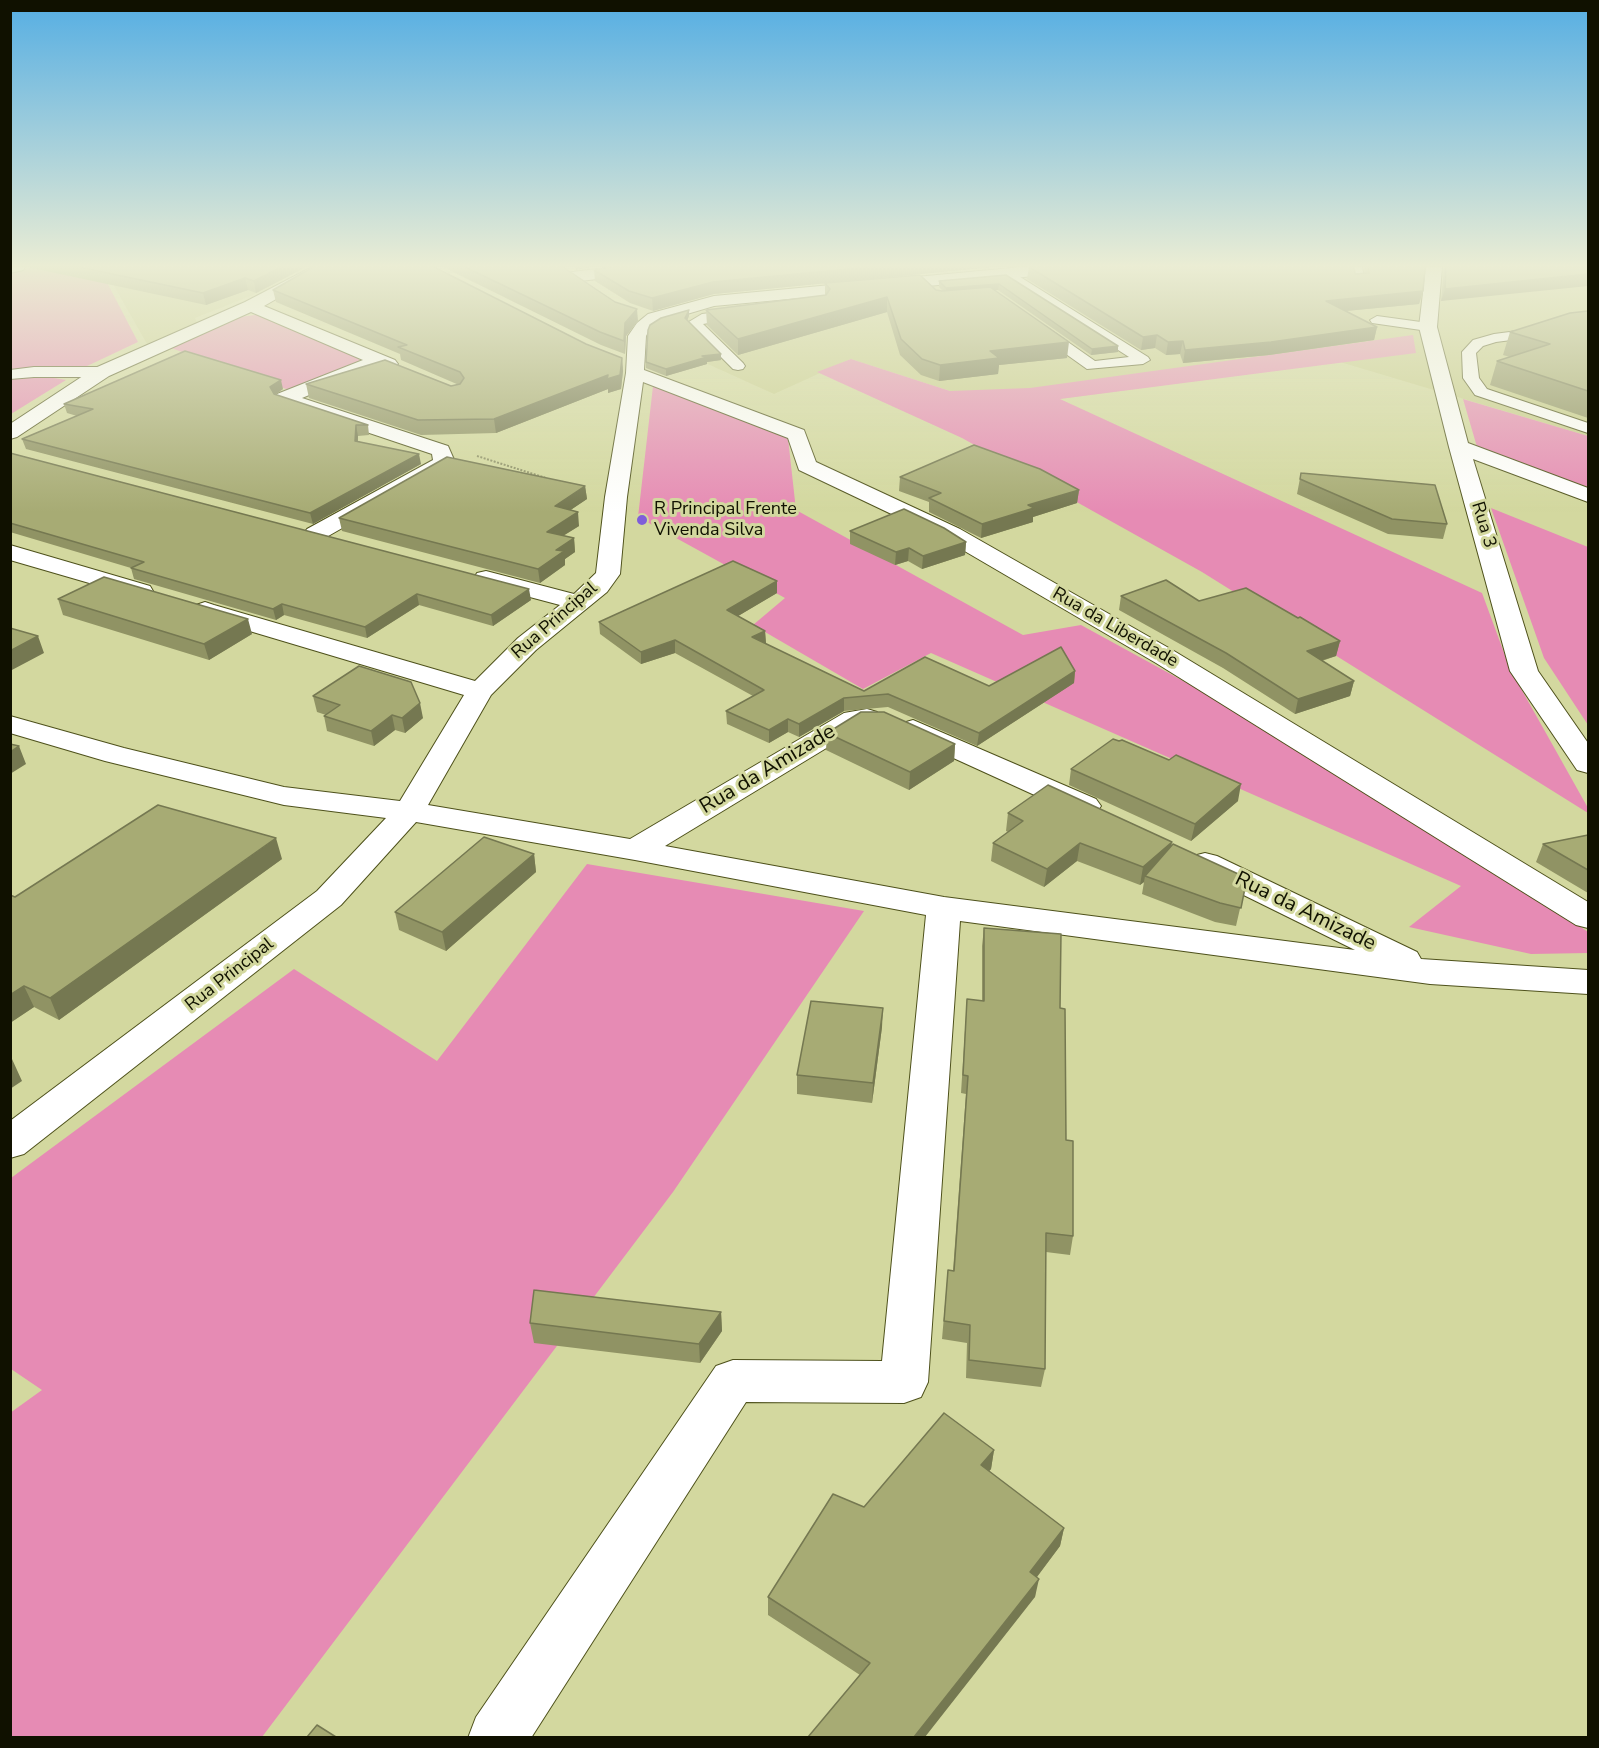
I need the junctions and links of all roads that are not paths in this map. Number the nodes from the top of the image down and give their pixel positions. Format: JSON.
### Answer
{"nodes":[{"id":1,"x":155,"y":349,"type":"edge"},
{"id":2,"x":352,"y":349,"type":"edge"},
{"id":3,"x":634,"y":349,"type":"edge"},
{"id":4,"x":721,"y":349,"type":"edge"},
{"id":5,"x":1067,"y":349,"type":"edge"},
{"id":6,"x":1125,"y":349,"type":"edge"},
{"id":7,"x":1434,"y":349,"type":"edge"},
{"id":8,"x":1472,"y":349,"type":"edge"},
{"id":9,"x":379,"y":360,"type":"junction"},
{"id":10,"x":629,"y":366,"type":"junction"},
{"id":11,"x":738,"y":366,"type":"edge"},
{"id":12,"x":400,"y":369,"type":"edge"},
{"id":13,"x":102,"y":372,"type":"junction"},
{"id":14,"x":10,"y":375,"type":"edge"},
{"id":15,"x":1588,"y":428,"type":"edge"},
{"id":16,"x":10,"y":433,"type":"edge"},
{"id":17,"x":1460,"y":447,"type":"junction"},
{"id":18,"x":1588,"y":495,"type":"edge"},
{"id":19,"x":292,"y":528,"type":"edge"},
{"id":20,"x":315,"y":534,"type":"junction"},
{"id":21,"x":349,"y":543,"type":"edge"},
{"id":22,"x":10,"y":552,"type":"edge"},
{"id":23,"x":463,"y":572,"type":"edge"},
{"id":24,"x":578,"y":602,"type":"junction"},
{"id":25,"x":480,"y":691,"type":"junction"},
{"id":26,"x":10,"y":724,"type":"edge"},
{"id":27,"x":1588,"y":764,"type":"edge"},
{"id":28,"x":409,"y":811,"type":"junction"},
{"id":29,"x":1113,"y":819,"type":"edge"},
{"id":30,"x":1176,"y":849,"type":"edge"},
{"id":31,"x":634,"y":850,"type":"junction"},
{"id":32,"x":944,"y":908,"type":"junction"},
{"id":33,"x":1588,"y":916,"type":"edge"},
{"id":34,"x":1430,"y":972,"type":"junction"},
{"id":35,"x":1588,"y":982,"type":"edge"},
{"id":36,"x":10,"y":1143,"type":"edge"},
{"id":37,"x":497,"y":1737,"type":"edge"}],
"edges":[{"from":1,"to":13,"type":"street"},
{"from":2,"to":9,"type":"street"},
{"from":3,"to":10,"type":"street","name":"Rua Principal"},
{"from":4,"to":11,"type":"lane"},
{"from":5,"to":6,"type":"lane"},
{"from":7,"to":17,"type":"street","name":"Rua 3"},
{"from":8,"to":15,"type":"lane"},
{"from":9,"to":12,"type":"street"},
{"from":9,"to":20,"type":"street"},
{"from":10,"to":24,"type":"street","name":"Rua Principal"},
{"from":10,"to":33,"type":"street","name":"Rua da Liberdade"},
{"from":13,"to":14,"type":"lane"},
{"from":13,"to":16,"type":"street"},
{"from":17,"to":18,"type":"street"},
{"from":17,"to":27,"type":"street","name":"Rua 3"},
{"from":19,"to":20,"type":"street"},
{"from":20,"to":21,"type":"street"},
{"from":22,"to":25,"type":"street"},
{"from":23,"to":24,"type":"street"},
{"from":24,"to":25,"type":"street","name":"Rua Principal"},
{"from":25,"to":28,"type":"street","name":"Rua Principal"},
{"from":26,"to":28,"type":"street"},
{"from":28,"to":31,"type":"street"},
{"from":28,"to":36,"type":"street","name":"Rua Principal"},
{"from":29,"to":31,"type":"street","name":"Rua da Amizade"},
{"from":30,"to":34,"type":"street","name":"Rua da Amizade"},
{"from":31,"to":32,"type":"street"},
{"from":32,"to":34,"type":"street"},
{"from":32,"to":37,"type":"street"},
{"from":34,"to":35,"type":"street"}]}
